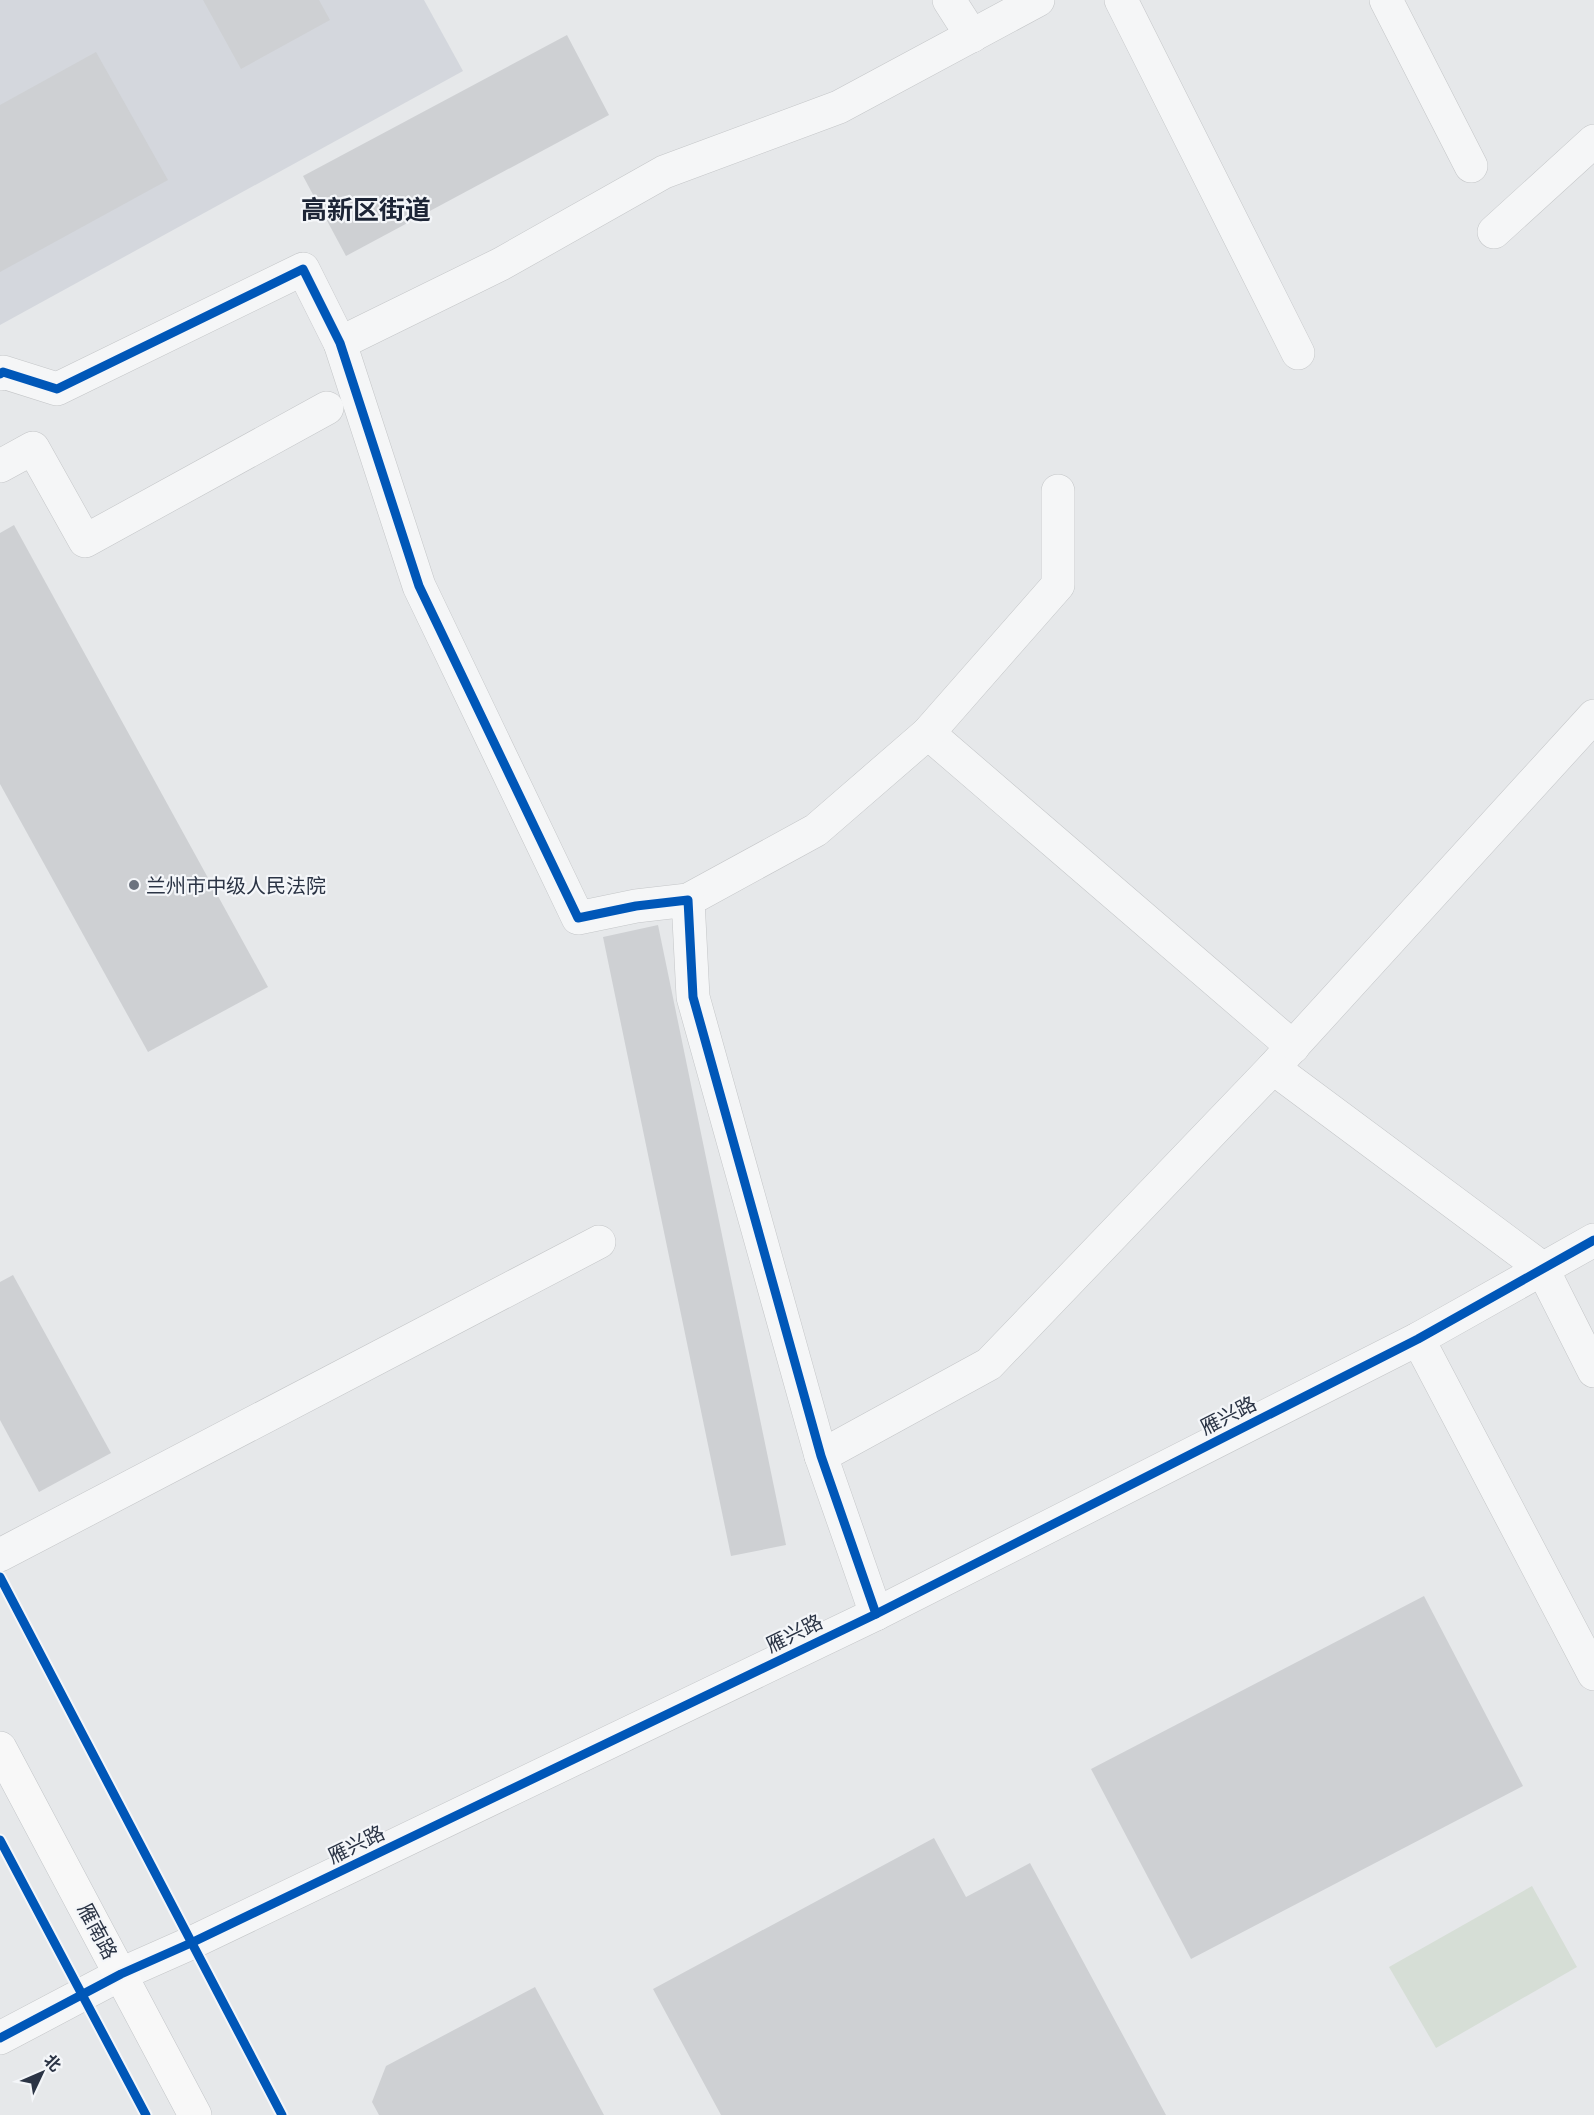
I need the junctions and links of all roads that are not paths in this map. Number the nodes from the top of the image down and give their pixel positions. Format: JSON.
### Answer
{"nodes":[{"id":1,"x":949,"y":0,"type":"edge"},
{"id":2,"x":1038,"y":0,"type":"edge"},
{"id":3,"x":1121,"y":0,"type":"edge"},
{"id":4,"x":1386,"y":0,"type":"edge"},
{"id":5,"x":972,"y":36,"type":"junction"},
{"id":6,"x":1594,"y":141,"type":"edge"},
{"id":7,"x":1471,"y":166,"type":"dead end"},
{"id":8,"x":1494,"y":232,"type":"dead end"},
{"id":9,"x":340,"y":343,"type":"junction"},
{"id":10,"x":1298,"y":353,"type":"dead end"},
{"id":11,"x":0,"y":374,"type":"edge"},
{"id":12,"x":327,"y":408,"type":"dead end"},
{"id":13,"x":0,"y":466,"type":"edge"},
{"id":14,"x":1058,"y":491,"type":"dead end"},
{"id":15,"x":1594,"y":716,"type":"edge"},
{"id":16,"x":928,"y":733,"type":"junction"},
{"id":17,"x":688,"y":900,"type":"junction"},
{"id":18,"x":1283,"y":1058,"type":"junction"},
{"id":19,"x":1594,"y":1240,"type":"edge"},
{"id":20,"x":599,"y":1242,"type":"dead end"},
{"id":21,"x":1542,"y":1268,"type":"junction"},
{"id":22,"x":1418,"y":1339,"type":"junction"},
{"id":23,"x":1594,"y":1371,"type":"edge"},
{"id":24,"x":821,"y":1456,"type":"junction"},
{"id":25,"x":0,"y":1555,"type":"edge"},
{"id":26,"x":876,"y":1614,"type":"junction"},
{"id":27,"x":1594,"y":1674,"type":"edge"},
{"id":28,"x":0,"y":1748,"type":"edge"},
{"id":29,"x":121,"y":1974,"type":"junction"},
{"id":30,"x":0,"y":2038,"type":"edge"},
{"id":31,"x":195,"y":2115,"type":"edge"}],
"edges":[{"from":1,"to":5,"type":"street"},
{"from":2,"to":5,"type":"street"},
{"from":3,"to":10,"type":"street"},
{"from":4,"to":7,"type":"street"},
{"from":5,"to":9,"type":"street"},
{"from":6,"to":8,"type":"street"},
{"from":9,"to":11,"type":"street"},
{"from":9,"to":17,"type":"street"},
{"from":12,"to":13,"type":"street"},
{"from":14,"to":16,"type":"street"},
{"from":15,"to":18,"type":"street"},
{"from":16,"to":17,"type":"street"},
{"from":16,"to":18,"type":"street"},
{"from":17,"to":24,"type":"street"},
{"from":18,"to":21,"type":"street"},
{"from":18,"to":24,"type":"street"},
{"from":19,"to":21,"type":"street","name":"雁兴路"},
{"from":20,"to":25,"type":"street"},
{"from":21,"to":22,"type":"street","name":"雁兴路"},
{"from":21,"to":23,"type":"street"},
{"from":22,"to":26,"type":"street","name":"雁兴路"},
{"from":22,"to":27,"type":"street"},
{"from":24,"to":26,"type":"street"},
{"from":26,"to":29,"type":"street","name":"雁兴路"},
{"from":28,"to":29,"type":"main road","name":"雁南路"},
{"from":29,"to":30,"type":"street","name":"雁兴路"},
{"from":29,"to":31,"type":"main road","name":"雁南路"}]}
